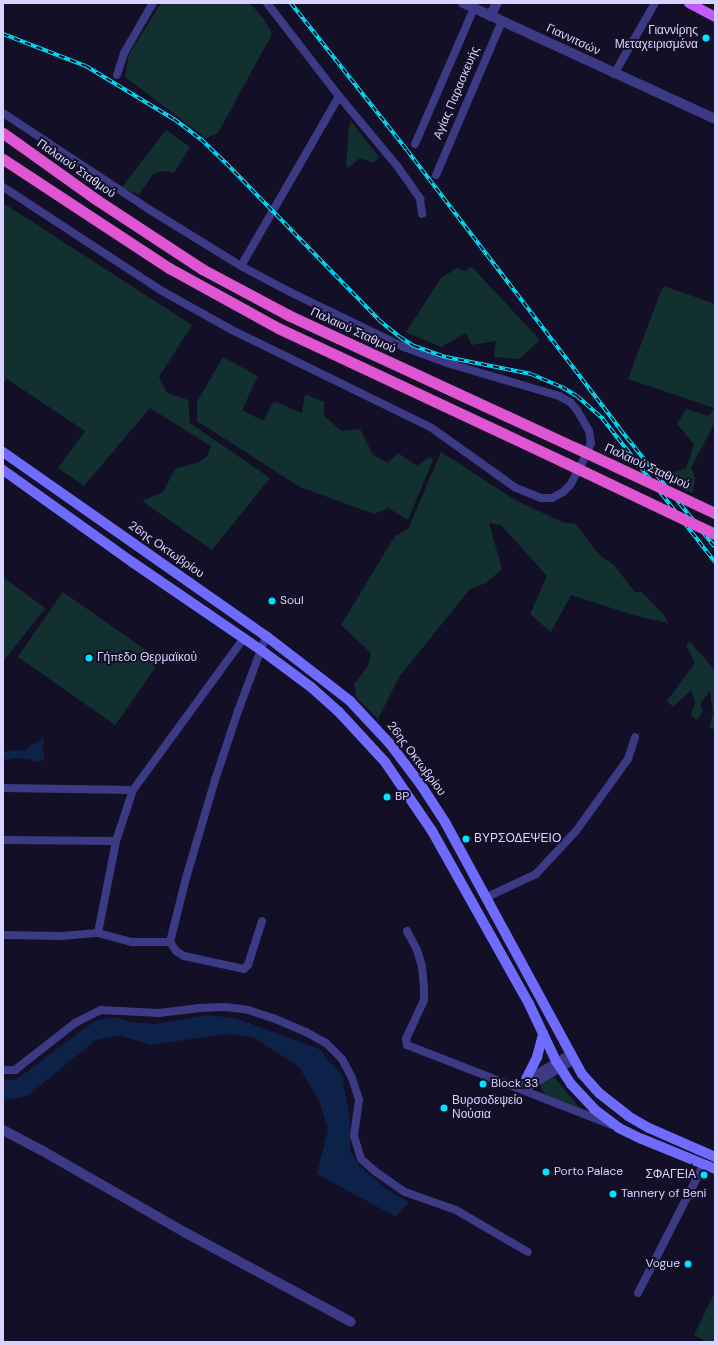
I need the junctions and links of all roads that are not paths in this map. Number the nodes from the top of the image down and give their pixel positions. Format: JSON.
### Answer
{"nodes":[{"id":1,"x":153,"y":3,"type":"edge"},
{"id":2,"x":267,"y":3,"type":"edge"},
{"id":3,"x":463,"y":3,"type":"edge"},
{"id":4,"x":497,"y":3,"type":"edge"},
{"id":5,"x":656,"y":3,"type":"edge"},
{"id":6,"x":689,"y":3,"type":"edge"},
{"id":7,"x":474,"y":8,"type":"junction"},
{"id":8,"x":490,"y":16,"type":"junction"},
{"id":9,"x":715,"y":17,"type":"edge"},
{"id":10,"x":502,"y":22,"type":"junction"},
{"id":11,"x":614,"y":74,"type":"junction"},
{"id":12,"x":117,"y":75,"type":"dead end"},
{"id":13,"x":339,"y":96,"type":"junction"},
{"id":14,"x":3,"y":113,"type":"edge"},
{"id":15,"x":715,"y":119,"type":"edge"},
{"id":16,"x":3,"y":134,"type":"edge"},
{"id":17,"x":414,"y":144,"type":"dead end"},
{"id":18,"x":3,"y":159,"type":"edge"},
{"id":19,"x":436,"y":175,"type":"dead end"},
{"id":20,"x":3,"y":187,"type":"edge"},
{"id":21,"x":422,"y":214,"type":"dead end"},
{"id":22,"x":241,"y":266,"type":"junction"},
{"id":23,"x":3,"y":452,"type":"edge"},
{"id":24,"x":3,"y":470,"type":"edge"},
{"id":25,"x":715,"y":513,"type":"edge"},
{"id":26,"x":715,"y":534,"type":"edge"},
{"id":27,"x":266,"y":636,"type":"junction"},
{"id":28,"x":243,"y":639,"type":"junction"},
{"id":29,"x":261,"y":650,"type":"junction"},
{"id":30,"x":635,"y":737,"type":"dead end"},
{"id":31,"x":3,"y":788,"type":"edge"},
{"id":32,"x":133,"y":790,"type":"junction"},
{"id":33,"x":3,"y":840,"type":"edge"},
{"id":34,"x":116,"y":841,"type":"junction"},
{"id":35,"x":487,"y":897,"type":"junction"},
{"id":36,"x":262,"y":921,"type":"dead end"},
{"id":37,"x":407,"y":931,"type":"dead end"},
{"id":38,"x":98,"y":933,"type":"junction"},
{"id":39,"x":3,"y":935,"type":"edge"},
{"id":40,"x":170,"y":942,"type":"junction"},
{"id":41,"x":543,"y":1034,"type":"junction"},
{"id":42,"x":572,"y":1057,"type":"junction"},
{"id":43,"x":558,"y":1065,"type":"junction"},
{"id":44,"x":3,"y":1070,"type":"edge"},
{"id":45,"x":526,"y":1079,"type":"junction"},
{"id":46,"x":515,"y":1087,"type":"junction"},
{"id":47,"x":523,"y":1090,"type":"junction"},
{"id":48,"x":619,"y":1128,"type":"junction"},
{"id":49,"x":3,"y":1130,"type":"edge"},
{"id":50,"x":715,"y":1157,"type":"edge"},
{"id":51,"x":704,"y":1164,"type":"junction"},
{"id":52,"x":715,"y":1169,"type":"edge"},
{"id":53,"x":528,"y":1252,"type":"dead end"},
{"id":54,"x":638,"y":1293,"type":"dead end"},
{"id":55,"x":351,"y":1322,"type":"dead end"}],
"edges":[{"from":1,"to":12,"type":"street"},
{"from":2,"to":13,"type":"street"},
{"from":3,"to":7,"type":"street","name":"Γιαννιτσών"},
{"from":4,"to":8,"type":"street"},
{"from":5,"to":11,"type":"street"},
{"from":6,"to":9,"type":"main road"},
{"from":7,"to":8,"type":"street","name":"Γιαννιτσών"},
{"from":7,"to":17,"type":"street"},
{"from":8,"to":10,"type":"street","name":"Γιαννιτσών"},
{"from":10,"to":11,"type":"street","name":"Γιαννιτσών"},
{"from":10,"to":19,"type":"street","name":"Αγίας Παρασκευής"},
{"from":11,"to":15,"type":"street","name":"Γιαννιτσών"},
{"from":13,"to":21,"type":"street"},
{"from":13,"to":22,"type":"street"},
{"from":14,"to":22,"type":"street"},
{"from":16,"to":25,"type":"highway","name":"Παλαιού Σταθμού","bridge":true},
{"from":18,"to":26,"type":"highway","bridge":true},
{"from":20,"to":22,"type":"street"},
{"from":23,"to":27,"type":"main road","name":"26ης Οκτωβρίου"},
{"from":24,"to":28,"type":"main road"},
{"from":27,"to":29,"type":"street"},
{"from":27,"to":35,"type":"main road","name":"26ης Οκτωβρίου"},
{"from":28,"to":29,"type":"main road"},
{"from":28,"to":32,"type":"street"},
{"from":29,"to":40,"type":"street"},
{"from":29,"to":41,"type":"main road"},
{"from":30,"to":35,"type":"street"},
{"from":31,"to":32,"type":"street"},
{"from":32,"to":34,"type":"street"},
{"from":33,"to":34,"type":"street"},
{"from":34,"to":38,"type":"street"},
{"from":35,"to":42,"type":"main road","name":"26ης Οκτωβρίου"},
{"from":36,"to":40,"type":"street"},
{"from":37,"to":46,"type":"street"},
{"from":38,"to":39,"type":"street"},
{"from":38,"to":40,"type":"street"},
{"from":41,"to":43,"type":"main road"},
{"from":41,"to":45,"type":"main road"},
{"from":42,"to":43,"type":"street"},
{"from":42,"to":50,"type":"main road","name":"26ης Οκτωβρίου"},
{"from":43,"to":45,"type":"street"},
{"from":43,"to":47,"type":"street"},
{"from":43,"to":48,"type":"main road"},
{"from":44,"to":53,"type":"street"},
{"from":45,"to":46,"type":"street"},
{"from":46,"to":47,"type":"street"},
{"from":47,"to":48,"type":"street"},
{"from":48,"to":51,"type":"main road"},
{"from":49,"to":55,"type":"street"},
{"from":51,"to":52,"type":"main road"},
{"from":51,"to":54,"type":"street"}]}
